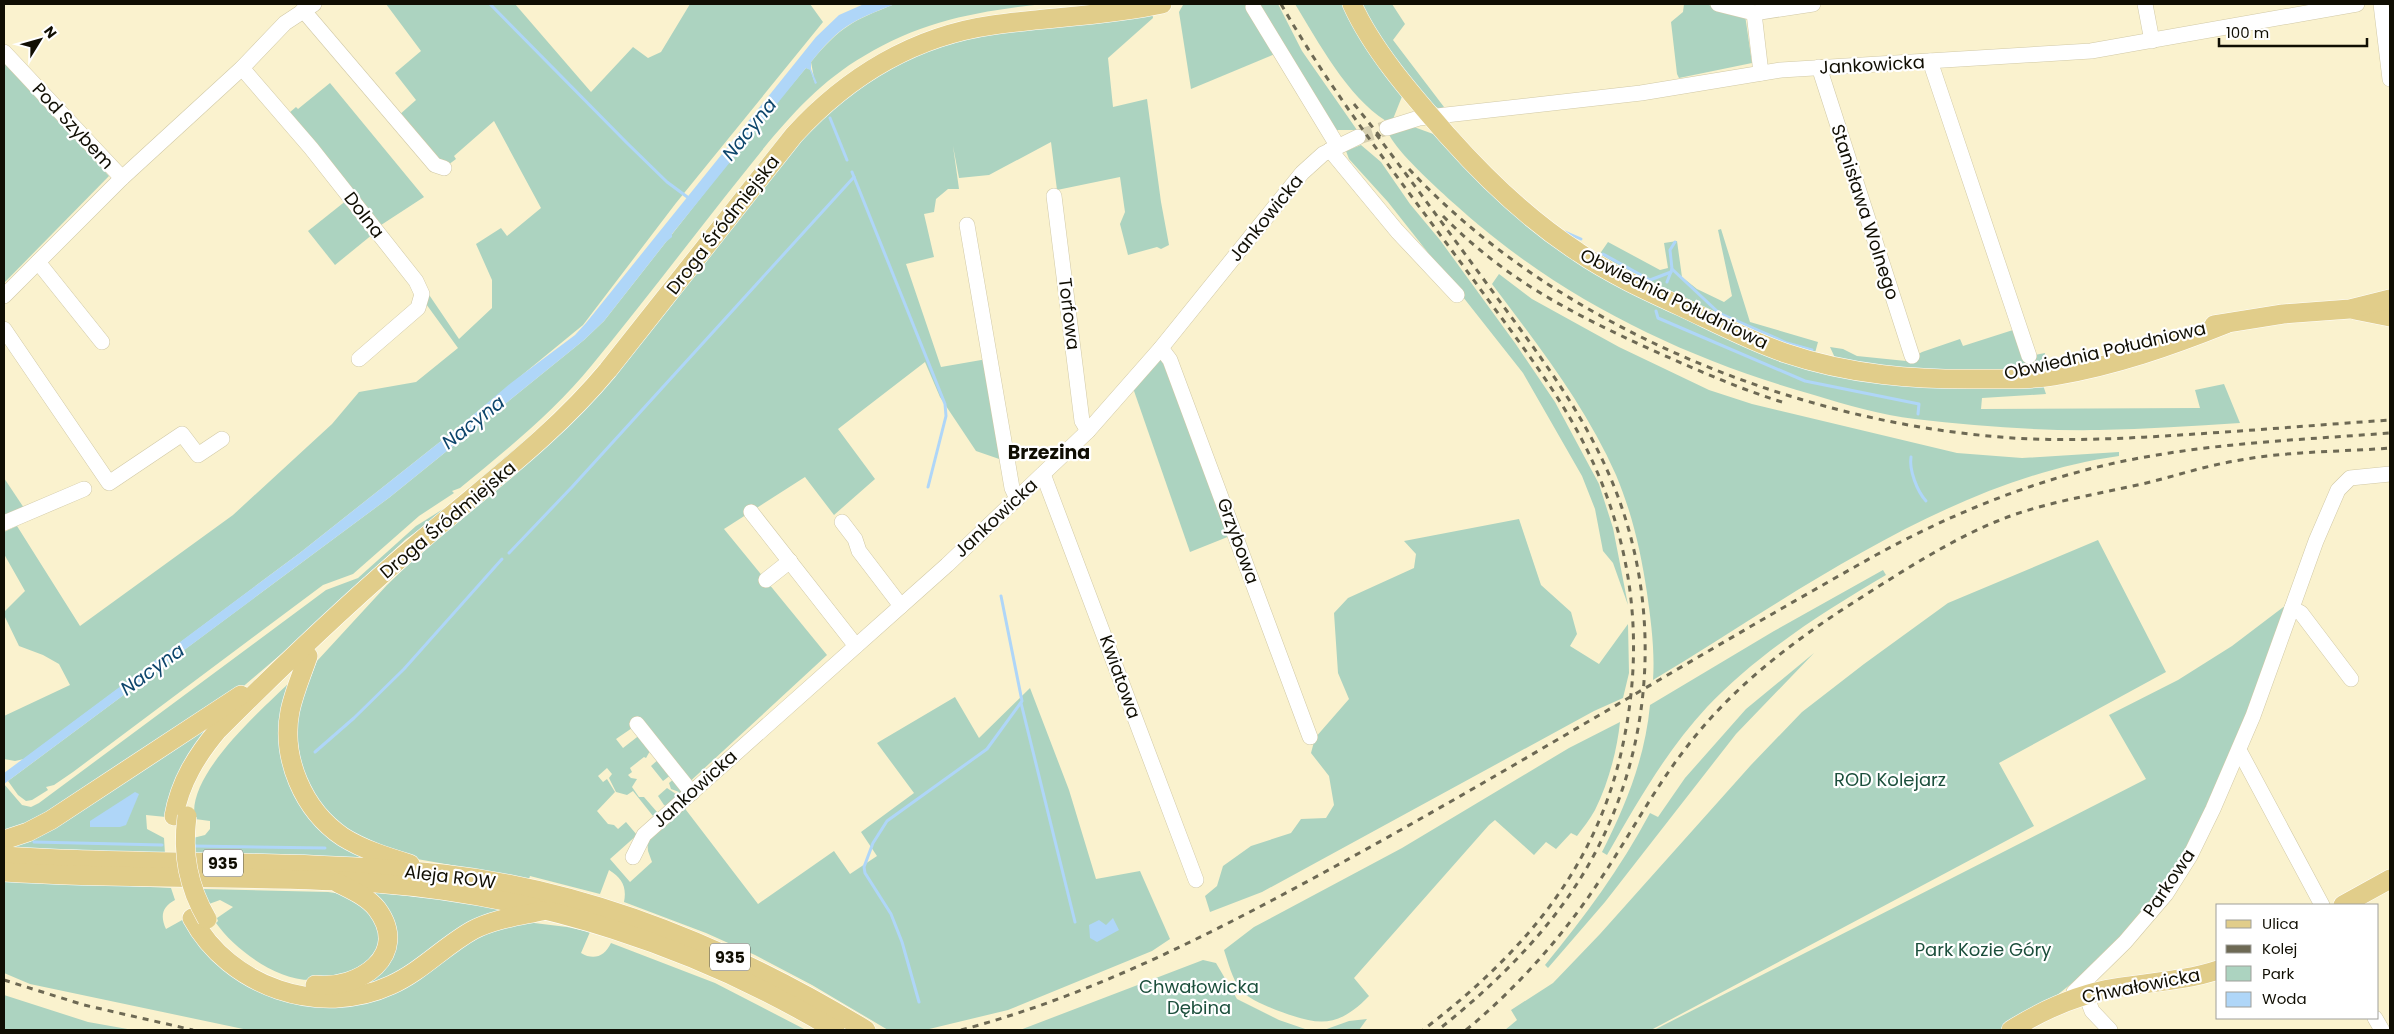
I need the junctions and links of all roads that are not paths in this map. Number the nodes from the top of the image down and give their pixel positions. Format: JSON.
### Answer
{"nodes":[{"id":1,"x":1162,"y":4,"type":"edge"},
{"id":2,"x":1352,"y":4,"type":"edge"},
{"id":3,"x":1718,"y":4,"type":"edge"},
{"id":4,"x":1813,"y":4,"type":"edge"},
{"id":5,"x":2145,"y":4,"type":"edge"},
{"id":6,"x":2357,"y":4,"type":"edge"},
{"id":7,"x":2381,"y":4,"type":"edge"},
{"id":8,"x":308,"y":7,"type":"edge"},
{"id":9,"x":1253,"y":7,"type":"dead end"},
{"id":10,"x":2305,"y":8,"type":"edge"},
{"id":11,"x":1754,"y":13,"type":"junction"},
{"id":12,"x":2152,"y":41,"type":"junction"},
{"id":13,"x":4,"y":52,"type":"edge"},
{"id":14,"x":1930,"y":61,"type":"junction"},
{"id":15,"x":1819,"y":67,"type":"junction"},
{"id":16,"x":242,"y":68,"type":"junction"},
{"id":17,"x":1761,"y":72,"type":"junction"},
{"id":18,"x":2390,"y":79,"type":"edge"},
{"id":19,"x":1432,"y":117,"type":"junction"},
{"id":20,"x":1387,"y":128,"type":"tunnel mouth"},
{"id":21,"x":1358,"y":137,"type":"tunnel mouth"},
{"id":22,"x":1334,"y":147,"type":"junction"},
{"id":23,"x":444,"y":168,"type":"dead end"},
{"id":24,"x":122,"y":178,"type":"junction"},
{"id":25,"x":1054,"y":196,"type":"dead end"},
{"id":26,"x":967,"y":225,"type":"dead end"},
{"id":27,"x":38,"y":262,"type":"junction"},
{"id":28,"x":1457,"y":295,"type":"dead end"},
{"id":29,"x":4,"y":296,"type":"edge"},
{"id":30,"x":2390,"y":299,"type":"edge"},
{"id":31,"x":2350,"y":309,"type":"junction"},
{"id":32,"x":2390,"y":316,"type":"edge"},
{"id":33,"x":4,"y":329,"type":"edge"},
{"id":34,"x":102,"y":342,"type":"dead end"},
{"id":35,"x":1161,"y":348,"type":"junction"},
{"id":36,"x":1912,"y":356,"type":"dead end"},
{"id":37,"x":2029,"y":356,"type":"dead end"},
{"id":38,"x":359,"y":358,"type":"dead end"},
{"id":39,"x":1088,"y":432,"type":"junction"},
{"id":40,"x":222,"y":438,"type":"dead end"},
{"id":41,"x":1043,"y":474,"type":"junction"},
{"id":42,"x":2390,"y":474,"type":"edge"},
{"id":43,"x":84,"y":489,"type":"dead end"},
{"id":44,"x":1017,"y":499,"type":"junction"},
{"id":45,"x":751,"y":512,"type":"dead end"},
{"id":46,"x":842,"y":522,"type":"dead end"},
{"id":47,"x":4,"y":523,"type":"edge"},
{"id":48,"x":790,"y":561,"type":"junction"},
{"id":49,"x":766,"y":580,"type":"dead end"},
{"id":50,"x":363,"y":593,"type":"junction"},
{"id":51,"x":901,"y":606,"type":"junction"},
{"id":52,"x":2292,"y":608,"type":"junction"},
{"id":53,"x":856,"y":646,"type":"junction"},
{"id":54,"x":308,"y":656,"type":"junction"},
{"id":55,"x":2351,"y":679,"type":"dead end"},
{"id":56,"x":268,"y":681,"type":"junction"},
{"id":57,"x":638,"y":724,"type":"dead end"},
{"id":58,"x":1310,"y":737,"type":"dead end"},
{"id":59,"x":2239,"y":750,"type":"junction"},
{"id":60,"x":692,"y":793,"type":"junction"},
{"id":61,"x":180,"y":816,"type":"junction"},
{"id":62,"x":4,"y":840,"type":"edge"},
{"id":63,"x":4,"y":856,"type":"edge"},
{"id":64,"x":633,"y":857,"type":"dead end"},
{"id":65,"x":4,"y":872,"type":"edge"},
{"id":66,"x":443,"y":874,"type":"junction"},
{"id":67,"x":2390,"y":879,"type":"edge"},
{"id":68,"x":1196,"y":880,"type":"dead end"},
{"id":69,"x":334,"y":881,"type":"junction"},
{"id":70,"x":2321,"y":904,"type":"edge"},
{"id":71,"x":2345,"y":904,"type":"edge"},
{"id":72,"x":548,"y":910,"type":"junction"},
{"id":73,"x":595,"y":914,"type":"junction"},
{"id":74,"x":200,"y":919,"type":"junction"},
{"id":75,"x":2216,"y":971,"type":"edge"},
{"id":76,"x":2081,"y":997,"type":"junction"},
{"id":77,"x":2376,"y":1019,"type":"edge"},
{"id":78,"x":2033,"y":1024,"type":"edge"},
{"id":79,"x":835,"y":1030,"type":"edge"},
{"id":80,"x":866,"y":1030,"type":"edge"},
{"id":81,"x":2011,"y":1030,"type":"edge"},
{"id":82,"x":2110,"y":1030,"type":"edge"},
{"id":83,"x":2382,"y":1030,"type":"edge"}],
"edges":[{"from":1,"to":50,"type":"main road","name":"Droga Śródmiejska"},
{"from":2,"to":19,"type":"main road","name":"Obwiednia Południowa"},
{"from":3,"to":11,"type":"street"},
{"from":4,"to":11,"type":"street"},
{"from":5,"to":12,"type":"street"},
{"from":6,"to":10,"type":"street","name":"Jankowicka"},
{"from":7,"to":18,"type":"street"},
{"from":8,"to":16,"type":"street"},
{"from":8,"to":23,"type":"street"},
{"from":9,"to":22,"type":"street"},
{"from":10,"to":12,"type":"street","name":"Jankowicka"},
{"from":11,"to":17,"type":"street"},
{"from":12,"to":14,"type":"street","name":"Jankowicka"},
{"from":13,"to":24,"type":"street","name":"Pod Szybem"},
{"from":14,"to":15,"type":"street","name":"Jankowicka"},
{"from":14,"to":37,"type":"street"},
{"from":15,"to":17,"type":"street","name":"Jankowicka"},
{"from":15,"to":36,"type":"street","name":"Stanisława Wolnego"},
{"from":16,"to":24,"type":"street"},
{"from":16,"to":38,"type":"street","name":"Dolna"},
{"from":17,"to":19,"type":"street","name":"Jankowicka"},
{"from":19,"to":20,"type":"street","name":"Jankowicka"},
{"from":19,"to":31,"type":"main road","name":"Obwiednia Południowa"},
{"from":21,"to":22,"type":"street","name":"Jankowicka"},
{"from":22,"to":28,"type":"street"},
{"from":22,"to":35,"type":"street","name":"Jankowicka"},
{"from":24,"to":27,"type":"street"},
{"from":25,"to":39,"type":"street","name":"Torfowa"},
{"from":26,"to":44,"type":"street"},
{"from":27,"to":29,"type":"street"},
{"from":27,"to":34,"type":"street"},
{"from":30,"to":31,"type":"main road","name":"Obwiednia Południowa"},
{"from":31,"to":32,"type":"main road","name":"Obwiednia Południowa"},
{"from":33,"to":40,"type":"street"},
{"from":35,"to":39,"type":"street","name":"Jankowicka"},
{"from":35,"to":58,"type":"street","name":"Grzybowa"},
{"from":39,"to":41,"type":"street","name":"Jankowicka"},
{"from":41,"to":44,"type":"street","name":"Jankowicka"},
{"from":41,"to":68,"type":"street","name":"Kwiatowa"},
{"from":42,"to":52,"type":"street","name":"Parkowa"},
{"from":43,"to":47,"type":"street"},
{"from":44,"to":51,"type":"street","name":"Jankowicka"},
{"from":45,"to":48,"type":"street"},
{"from":46,"to":51,"type":"street"},
{"from":48,"to":49,"type":"street"},
{"from":48,"to":53,"type":"street"},
{"from":50,"to":54,"type":"main road","name":"Droga Śródmiejska"},
{"from":50,"to":56,"type":"main road","name":"Droga Śródmiejska"},
{"from":51,"to":53,"type":"street","name":"Jankowicka"},
{"from":52,"to":55,"type":"street"},
{"from":52,"to":59,"type":"street","name":"Parkowa"},
{"from":53,"to":60,"type":"street","name":"Jankowicka"},
{"from":54,"to":61,"type":"main road","name":"Droga Śródmiejska"},
{"from":54,"to":66,"type":"main road"},
{"from":56,"to":61,"type":"main road","name":"Droga Śródmiejska"},
{"from":56,"to":62,"type":"main road"},
{"from":57,"to":60,"type":"street"},
{"from":59,"to":70,"type":"street"},
{"from":59,"to":76,"type":"street","name":"Parkowa"},
{"from":60,"to":64,"type":"street","name":"Jankowicka"},
{"from":61,"to":74,"type":"main road"},
{"from":63,"to":66,"type":"main road","name":"Aleja ROW","number":"935"},
{"from":65,"to":69,"type":"main road","name":"Aleja ROW","number":"935"},
{"from":66,"to":73,"type":"main road","name":"Aleja ROW","number":"935"},
{"from":67,"to":71,"type":"main road"},
{"from":69,"to":72,"type":"main road","name":"Aleja ROW","number":"935"},
{"from":69,"to":74,"type":"main road"},
{"from":72,"to":73,"type":"main road","name":"Aleja ROW","number":"935"},
{"from":72,"to":74,"type":"main road"},
{"from":73,"to":79,"type":"main road","name":"Aleja ROW","number":"935"},
{"from":73,"to":80,"type":"main road","name":"Aleja ROW","number":"935"},
{"from":75,"to":76,"type":"main road","name":"Chwałowicka"},
{"from":76,"to":78,"type":"main road","name":"Chwałowicka"},
{"from":76,"to":82,"type":"street"},
{"from":77,"to":83,"type":"street"},
{"from":78,"to":81,"type":"main road","name":"Chwałowicka"}]}
